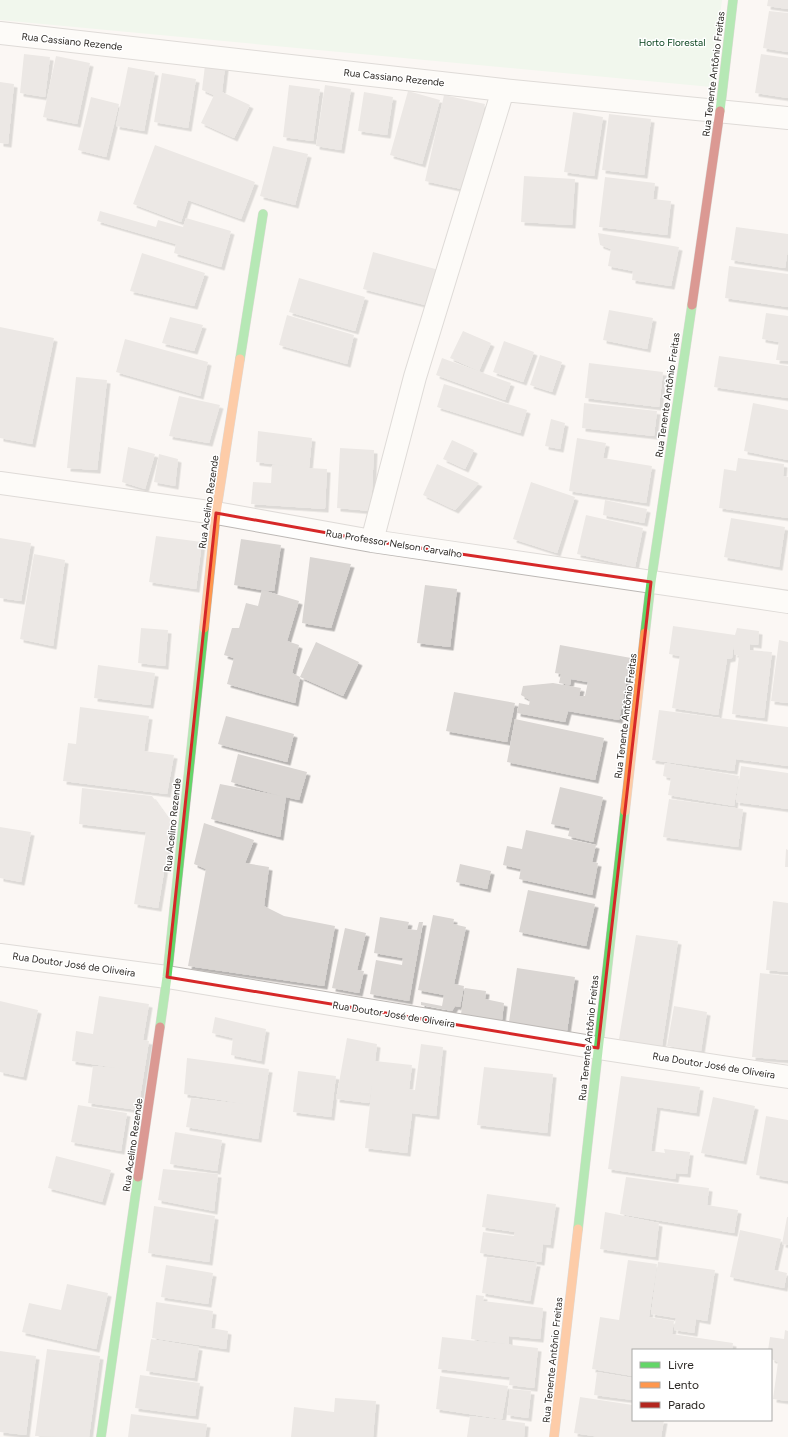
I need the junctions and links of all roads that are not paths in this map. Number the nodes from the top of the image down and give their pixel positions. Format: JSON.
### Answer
{"nodes":[{"id":1,"x":733,"y":0,"type":"edge"},
{"id":2,"x":0,"y":33,"type":"edge"},
{"id":3,"x":503,"y":90,"type":"junction"},
{"id":4,"x":720,"y":110,"type":"junction"},
{"id":5,"x":788,"y":118,"type":"edge"},
{"id":6,"x":263,"y":214,"type":"dead end"},
{"id":7,"x":0,"y":483,"type":"edge"},
{"id":8,"x":216,"y":513,"type":"junction"},
{"id":9,"x":372,"y":541,"type":"junction"},
{"id":10,"x":651,"y":582,"type":"junction"},
{"id":11,"x":788,"y":602,"type":"edge"},
{"id":12,"x":0,"y":955,"type":"edge"},
{"id":13,"x":167,"y":977,"type":"junction"},
{"id":14,"x":598,"y":1048,"type":"junction"},
{"id":15,"x":788,"y":1077,"type":"edge"},
{"id":16,"x":101,"y":1437,"type":"edge"},
{"id":17,"x":554,"y":1437,"type":"edge"}],
"edges":[{"from":1,"to":4,"type":"street","name":"Rua Tenente Antônio Freitas"},
{"from":2,"to":3,"type":"street","name":"Rua Cassiano Rezende"},
{"from":3,"to":4,"type":"street","name":"Rua Cassiano Rezende"},
{"from":3,"to":9,"type":"street"},
{"from":4,"to":5,"type":"street","name":"Rua Cassiano Rezende"},
{"from":4,"to":10,"type":"street","name":"Rua Tenente Antônio Freitas"},
{"from":6,"to":8,"type":"street","name":"Rua Acelino Rezende"},
{"from":7,"to":8,"type":"street","name":"Rua Professor Nelson Carvalho"},
{"from":8,"to":9,"type":"street","name":"Rua Professor Nelson Carvalho"},
{"from":8,"to":13,"type":"street","name":"Rua Acelino Rezende"},
{"from":9,"to":10,"type":"street","name":"Rua Professor Nelson Carvalho"},
{"from":10,"to":11,"type":"street","name":"Rua Professor Nelson Carvalho"},
{"from":10,"to":14,"type":"street","name":"Rua Tenente Antônio Freitas"},
{"from":12,"to":13,"type":"street","name":"Rua Doutor José de Oliveira"},
{"from":13,"to":14,"type":"street","name":"Rua Doutor José de Oliveira"},
{"from":13,"to":16,"type":"street","name":"Rua Acelino Rezende"},
{"from":14,"to":15,"type":"street","name":"Rua Doutor José de Oliveira"},
{"from":14,"to":17,"type":"street","name":"Rua Tenente Antônio Freitas"}]}
